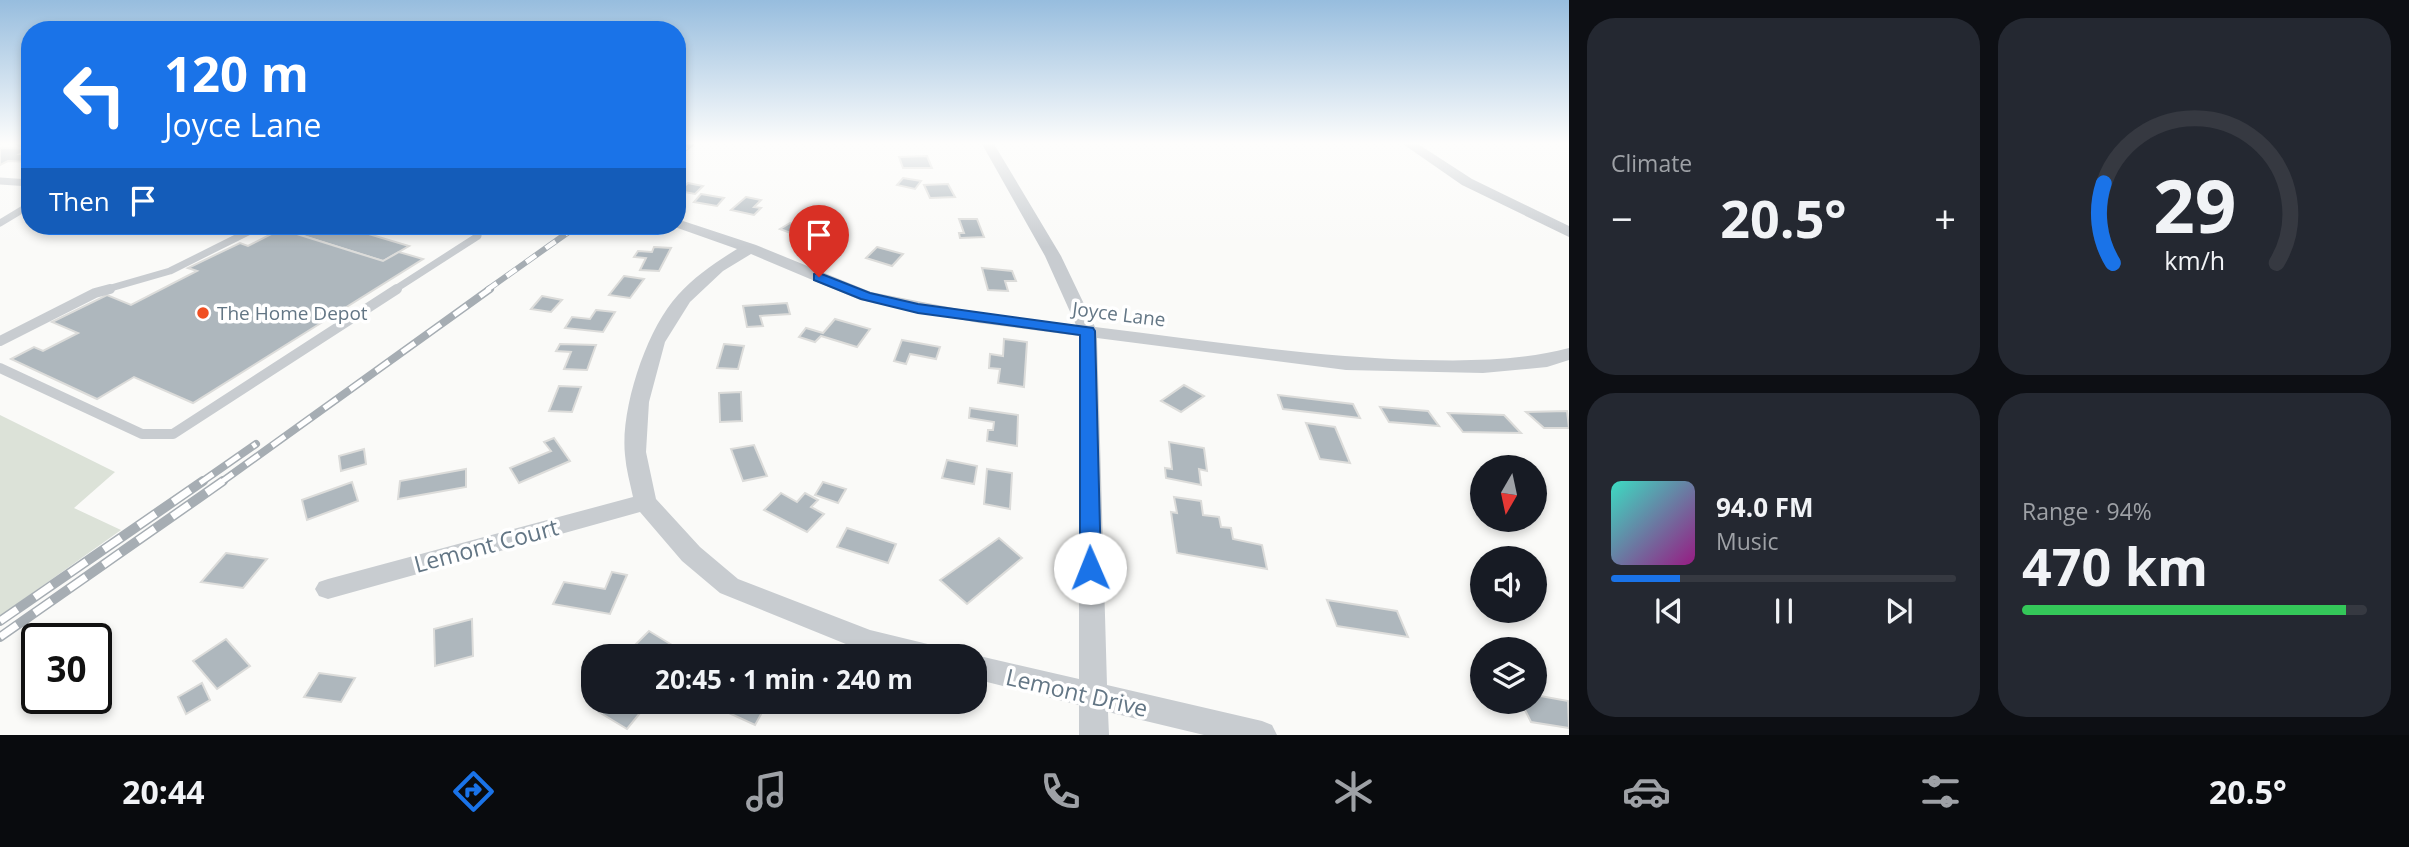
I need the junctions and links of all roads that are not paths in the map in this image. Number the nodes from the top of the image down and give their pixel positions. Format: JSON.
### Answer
{"nodes":[{"id":1,"x":1008,"y":178,"type":"edge"},
{"id":2,"x":1461,"y":178,"type":"edge"},
{"id":3,"x":0,"y":181,"type":"edge"},
{"id":4,"x":21,"y":182,"type":"edge"},
{"id":5,"x":21,"y":210,"type":"edge"},
{"id":6,"x":0,"y":223,"type":"edge"},
{"id":7,"x":686,"y":226,"type":"edge"},
{"id":8,"x":1569,"y":232,"type":"edge"},
{"id":9,"x":242,"y":235,"type":"edge"},
{"id":10,"x":478,"y":235,"type":"edge"},
{"id":11,"x":750,"y":248,"type":"junction"},
{"id":12,"x":1088,"y":331,"type":"junction"},
{"id":13,"x":0,"y":341,"type":"edge"},
{"id":14,"x":1569,"y":354,"type":"edge"},
{"id":15,"x":0,"y":368,"type":"edge"},
{"id":16,"x":645,"y":502,"type":"junction"},
{"id":17,"x":328,"y":589,"type":"dead end"},
{"id":18,"x":880,"y":644,"type":"edge"},
{"id":19,"x":987,"y":670,"type":"edge"},
{"id":20,"x":1095,"y":697,"type":"junction"},
{"id":21,"x":1094,"y":735,"type":"edge"},
{"id":22,"x":1262,"y":735,"type":"edge"}],
"edges":[{"from":1,"to":12,"type":"street"},
{"from":2,"to":8,"type":"street"},
{"from":3,"to":4,"type":"lane"},
{"from":5,"to":6,"type":"lane"},
{"from":7,"to":11,"type":"street","name":"Joyce Lane"},
{"from":9,"to":13,"type":"lane"},
{"from":10,"to":15,"type":"lane"},
{"from":11,"to":12,"type":"street","name":"Joyce Lane"},
{"from":11,"to":16,"type":"street"},
{"from":12,"to":14,"type":"street","name":"Joyce Lane"},
{"from":12,"to":20,"type":"street"},
{"from":16,"to":17,"type":"street","name":"Lemont Court"},
{"from":16,"to":18,"type":"street"},
{"from":19,"to":20,"type":"street","name":"Lemont Drive"},
{"from":20,"to":21,"type":"street"},
{"from":20,"to":22,"type":"street","name":"Lemont Drive"}]}
